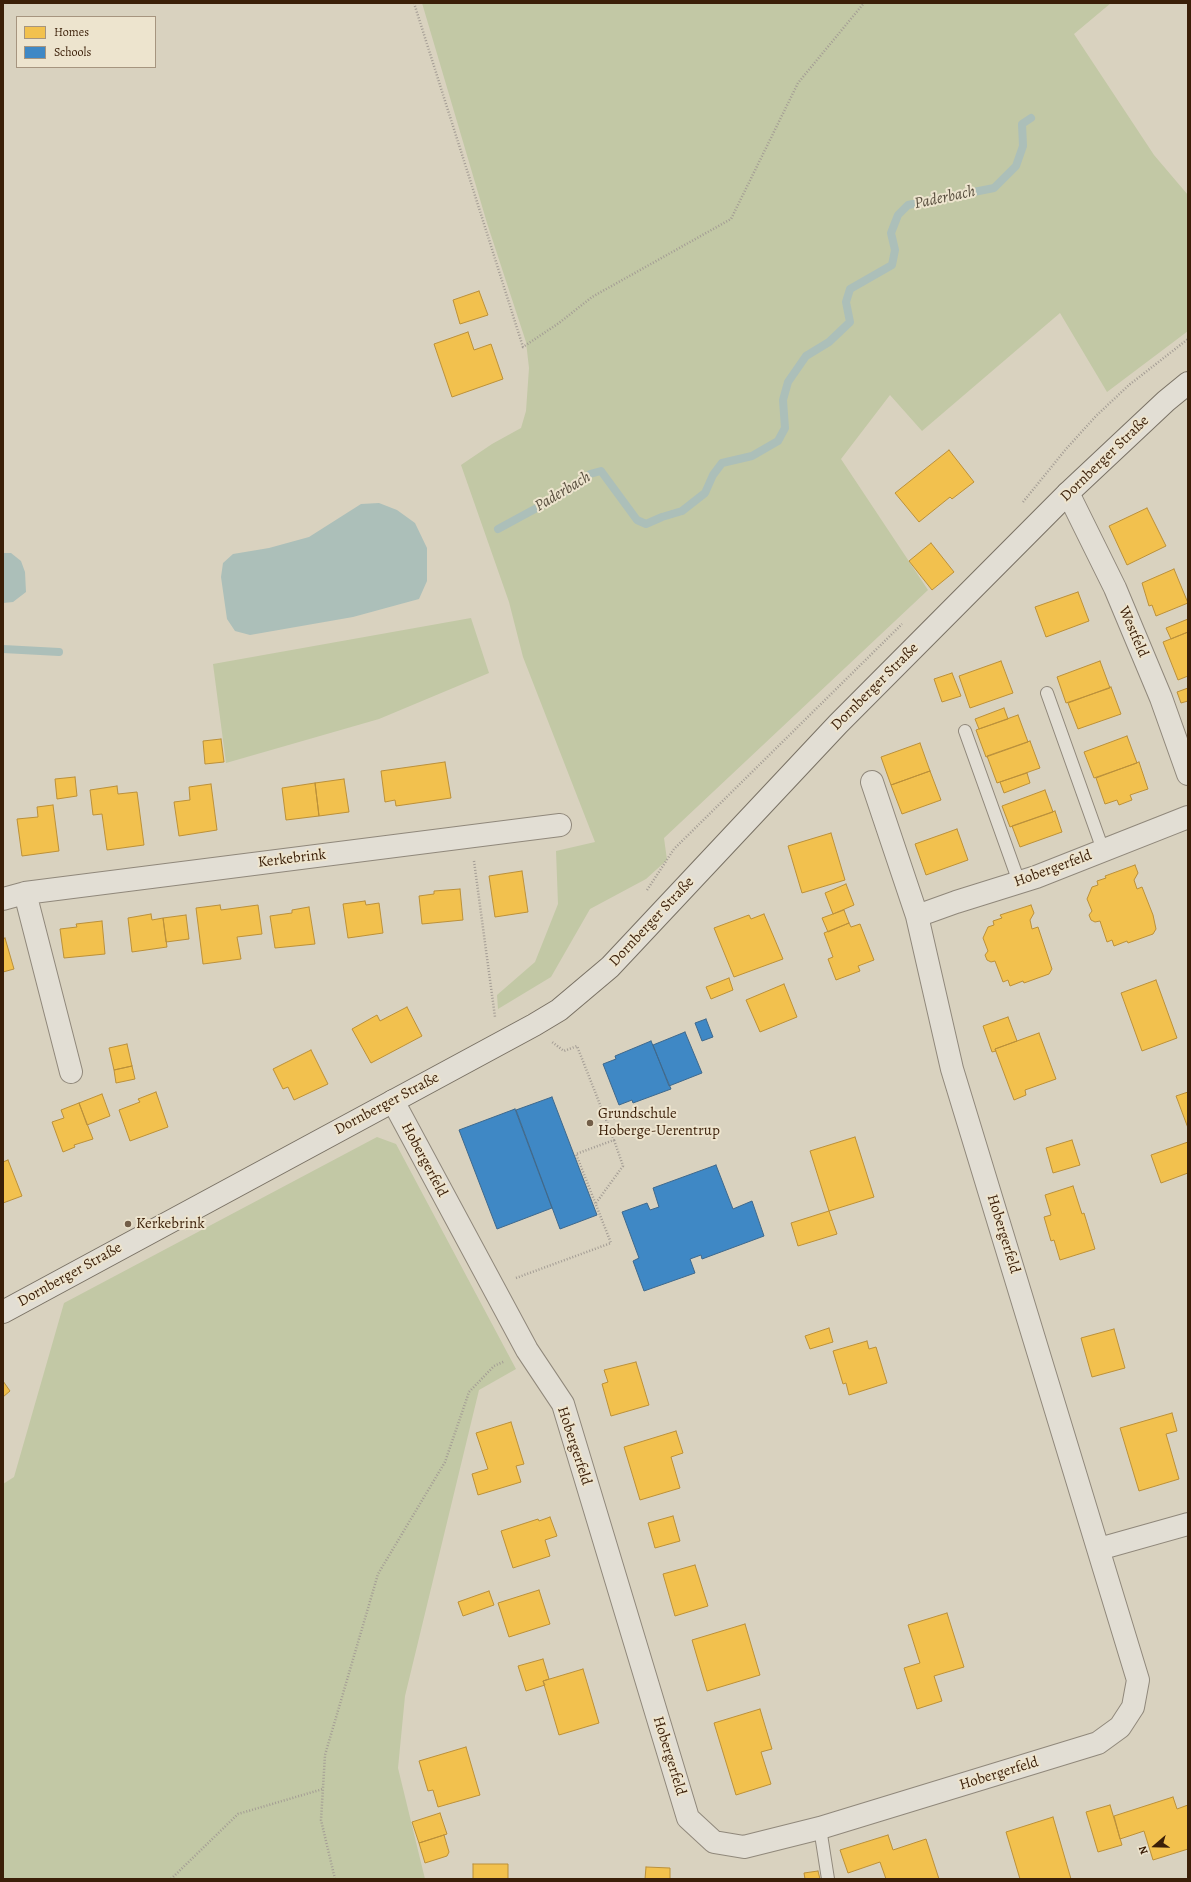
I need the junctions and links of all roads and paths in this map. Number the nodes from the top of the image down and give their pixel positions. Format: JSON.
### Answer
{"nodes":[{"id":1,"x":414,"y":3,"type":"edge"},
{"id":2,"x":864,"y":3,"type":"edge"},
{"id":3,"x":1188,"y":339,"type":"edge"},
{"id":4,"x":1188,"y":383,"type":"edge"},
{"id":5,"x":1068,"y":493,"type":"junction"},
{"id":6,"x":1021,"y":505,"type":"dead end"},
{"id":7,"x":904,"y":621,"type":"dead end"},
{"id":8,"x":1047,"y":693,"type":"dead end"},
{"id":9,"x":965,"y":731,"type":"dead end"},
{"id":10,"x":1188,"y":774,"type":"edge"},
{"id":11,"x":872,"y":782,"type":"dead end"},
{"id":12,"x":1188,"y":817,"type":"edge"},
{"id":13,"x":560,"y":825,"type":"dead end"},
{"id":14,"x":471,"y":836,"type":"junction"},
{"id":15,"x":1103,"y":850,"type":"junction"},
{"id":16,"x":1019,"y":882,"type":"junction"},
{"id":17,"x":25,"y":893,"type":"junction"},
{"id":18,"x":644,"y":896,"type":"dead end"},
{"id":19,"x":3,"y":899,"type":"edge"},
{"id":20,"x":917,"y":916,"type":"junction"},
{"id":21,"x":502,"y":1013,"type":"dead end"},
{"id":22,"x":495,"y":1017,"type":"junction"},
{"id":23,"x":488,"y":1020,"type":"dead end"},
{"id":24,"x":548,"y":1038,"type":"dead end"},
{"id":25,"x":71,"y":1072,"type":"dead end"},
{"id":26,"x":393,"y":1101,"type":"junction"},
{"id":27,"x":614,"y":1140,"type":"junction"},
{"id":28,"x":595,"y":1204,"type":"junction"},
{"id":29,"x":515,"y":1278,"type":"dead end"},
{"id":30,"x":3,"y":1312,"type":"edge"},
{"id":31,"x":527,"y":1350,"type":"junction"},
{"id":32,"x":1188,"y":1524,"type":"edge"},
{"id":33,"x":1099,"y":1550,"type":"junction"},
{"id":34,"x":323,"y":1789,"type":"junction"},
{"id":35,"x":820,"y":1828,"type":"junction"},
{"id":36,"x":171,"y":1879,"type":"edge"},
{"id":37,"x":335,"y":1879,"type":"edge"},
{"id":38,"x":828,"y":1879,"type":"edge"}],
"edges":[{"from":1,"to":2,"type":"path"},
{"from":3,"to":6,"type":"path"},
{"from":4,"to":5,"type":"street","name":"Dornberger Straße"},
{"from":5,"to":10,"type":"street","name":"Westfeld"},
{"from":5,"to":26,"type":"street","name":"Dornberger Straße"},
{"from":7,"to":18,"type":"path"},
{"from":8,"to":15,"type":"lane"},
{"from":9,"to":16,"type":"lane"},
{"from":11,"to":20,"type":"street","name":"Hobergerfeld"},
{"from":12,"to":15,"type":"street","name":"Hobergerfeld"},
{"from":13,"to":14,"type":"street","name":"Kerkebrink"},
{"from":14,"to":17,"type":"street","name":"Kerkebrink"},
{"from":14,"to":22,"type":"path"},
{"from":15,"to":16,"type":"street","name":"Hobergerfeld"},
{"from":16,"to":20,"type":"street","name":"Hobergerfeld"},
{"from":17,"to":19,"type":"street","name":"Kerkebrink"},
{"from":17,"to":25,"type":"street"},
{"from":20,"to":33,"type":"street","name":"Hobergerfeld"},
{"from":21,"to":22,"type":"path"},
{"from":22,"to":23,"type":"path"},
{"from":24,"to":27,"type":"path"},
{"from":26,"to":30,"type":"street","name":"Dornberger Straße"},
{"from":26,"to":31,"type":"street","name":"Hobergerfeld"},
{"from":27,"to":28,"type":"path"},
{"from":27,"to":28,"type":"path"},
{"from":28,"to":29,"type":"path"},
{"from":31,"to":34,"type":"path"},
{"from":31,"to":35,"type":"street","name":"Hobergerfeld"},
{"from":32,"to":33,"type":"street"},
{"from":33,"to":35,"type":"street","name":"Hobergerfeld"},
{"from":34,"to":36,"type":"path"},
{"from":34,"to":37,"type":"path"},
{"from":35,"to":38,"type":"lane"}]}
